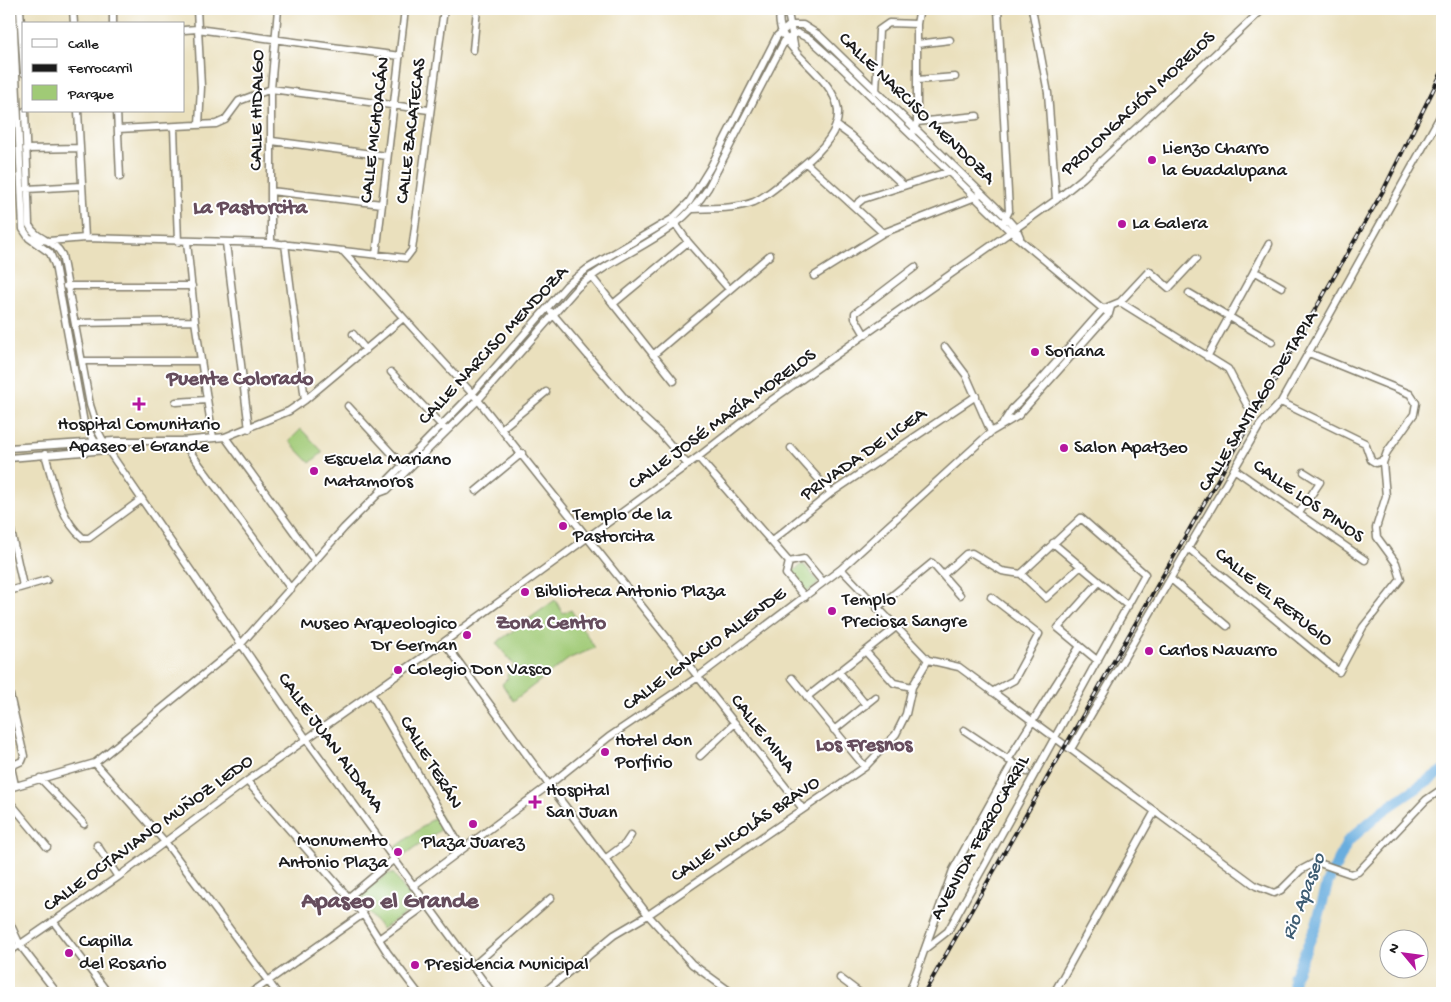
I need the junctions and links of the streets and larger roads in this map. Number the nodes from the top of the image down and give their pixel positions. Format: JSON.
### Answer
{"nodes":[{"id":1,"x":13,"y":9,"type":"edge"},
{"id":2,"x":20,"y":9,"type":"edge"},
{"id":3,"x":73,"y":9,"type":"edge"},
{"id":4,"x":113,"y":9,"type":"edge"},
{"id":5,"x":197,"y":9,"type":"edge"},
{"id":6,"x":278,"y":9,"type":"edge"},
{"id":7,"x":405,"y":9,"type":"edge"},
{"id":8,"x":444,"y":9,"type":"edge"},
{"id":9,"x":477,"y":9,"type":"edge"},
{"id":10,"x":783,"y":9,"type":"edge"},
{"id":11,"x":922,"y":9,"type":"edge"},
{"id":12,"x":998,"y":9,"type":"edge"},
{"id":13,"x":1032,"y":9,"type":"edge"},
{"id":14,"x":1263,"y":9,"type":"edge"},
{"id":15,"x":74,"y":22,"type":"edge"},
{"id":16,"x":113,"y":22,"type":"edge"},
{"id":17,"x":917,"y":24,"type":"junction"},
{"id":18,"x":22,"y":25,"type":"edge"},
{"id":19,"x":790,"y":25,"type":"junction"},
{"id":20,"x":197,"y":29,"type":"junction"},
{"id":21,"x":185,"y":30,"type":"edge"},
{"id":22,"x":781,"y":31,"type":"junction"},
{"id":23,"x":793,"y":34,"type":"junction"},
{"id":24,"x":275,"y":38,"type":"junction"},
{"id":25,"x":784,"y":40,"type":"junction"},
{"id":26,"x":950,"y":40,"type":"dead end"},
{"id":27,"x":918,"y":44,"type":"junction"},
{"id":28,"x":12,"y":49,"type":"edge"},
{"id":29,"x":473,"y":50,"type":"dead end"},
{"id":30,"x":795,"y":50,"type":"junction"},
{"id":31,"x":400,"y":56,"type":"junction"},
{"id":32,"x":842,"y":63,"type":"junction"},
{"id":33,"x":12,"y":66,"type":"edge"},
{"id":34,"x":15,"y":72,"type":"junction"},
{"id":35,"x":22,"y":72,"type":"edge"},
{"id":36,"x":955,"y":77,"type":"dead end"},
{"id":37,"x":917,"y":80,"type":"junction"},
{"id":38,"x":271,"y":90,"type":"junction"},
{"id":39,"x":876,"y":92,"type":"junction"},
{"id":40,"x":394,"y":106,"type":"junction"},
{"id":41,"x":429,"y":110,"type":"junction"},
{"id":42,"x":25,"y":112,"type":"edge"},
{"id":43,"x":78,"y":112,"type":"edge"},
{"id":44,"x":117,"y":112,"type":"edge"},
{"id":45,"x":1442,"y":113,"type":"edge"},
{"id":46,"x":977,"y":116,"type":"dead end"},
{"id":47,"x":917,"y":122,"type":"junction"},
{"id":48,"x":836,"y":125,"type":"junction"},
{"id":49,"x":199,"y":126,"type":"junction"},
{"id":50,"x":174,"y":128,"type":"junction"},
{"id":51,"x":118,"y":129,"type":"junction"},
{"id":52,"x":913,"y":132,"type":"junction"},
{"id":53,"x":272,"y":142,"type":"junction"},
{"id":54,"x":80,"y":148,"type":"junction"},
{"id":55,"x":26,"y":149,"type":"junction"},
{"id":56,"x":387,"y":156,"type":"junction"},
{"id":57,"x":806,"y":163,"type":"junction"},
{"id":58,"x":947,"y":172,"type":"junction"},
{"id":59,"x":120,"y":177,"type":"dead end"},
{"id":60,"x":903,"y":185,"type":"junction"},
{"id":61,"x":81,"y":186,"type":"junction"},
{"id":62,"x":27,"y":189,"type":"junction"},
{"id":63,"x":272,"y":191,"type":"junction"},
{"id":64,"x":978,"y":196,"type":"junction"},
{"id":65,"x":1056,"y":200,"type":"junction"},
{"id":66,"x":382,"y":204,"type":"junction"},
{"id":67,"x":856,"y":208,"type":"junction"},
{"id":68,"x":694,"y":209,"type":"junction"},
{"id":69,"x":1006,"y":217,"type":"junction"},
{"id":70,"x":672,"y":219,"type":"junction"},
{"id":71,"x":677,"y":225,"type":"junction"},
{"id":72,"x":1014,"y":231,"type":"junction"},
{"id":73,"x":883,"y":233,"type":"junction"},
{"id":74,"x":29,"y":238,"type":"junction"},
{"id":75,"x":85,"y":238,"type":"junction"},
{"id":76,"x":49,"y":241,"type":"junction"},
{"id":77,"x":178,"y":242,"type":"junction"},
{"id":78,"x":187,"y":242,"type":"junction"},
{"id":79,"x":688,"y":242,"type":"junction"},
{"id":80,"x":226,"y":243,"type":"junction"},
{"id":81,"x":271,"y":243,"type":"junction"},
{"id":82,"x":285,"y":244,"type":"junction"},
{"id":83,"x":1269,"y":244,"type":"dead end"},
{"id":84,"x":343,"y":251,"type":"junction"},
{"id":85,"x":376,"y":255,"type":"junction"},
{"id":86,"x":770,"y":255,"type":"dead end"},
{"id":87,"x":1196,"y":259,"type":"dead end"},
{"id":88,"x":915,"y":267,"type":"dead end"},
{"id":89,"x":1254,"y":271,"type":"junction"},
{"id":90,"x":591,"y":276,"type":"junction"},
{"id":91,"x":814,"y":276,"type":"dead end"},
{"id":92,"x":68,"y":286,"type":"junction"},
{"id":93,"x":192,"y":286,"type":"junction"},
{"id":94,"x":60,"y":287,"type":"junction"},
{"id":95,"x":1282,"y":287,"type":"dead end"},
{"id":96,"x":728,"y":289,"type":"junction"},
{"id":97,"x":1189,"y":293,"type":"dead end"},
{"id":98,"x":1120,"y":302,"type":"junction"},
{"id":99,"x":613,"y":304,"type":"junction"},
{"id":100,"x":547,"y":307,"type":"junction"},
{"id":101,"x":1112,"y":307,"type":"junction"},
{"id":102,"x":1102,"y":309,"type":"junction"},
{"id":103,"x":553,"y":314,"type":"junction"},
{"id":104,"x":1109,"y":314,"type":"junction"},
{"id":105,"x":1228,"y":317,"type":"junction"},
{"id":106,"x":402,"y":319,"type":"junction"},
{"id":107,"x":195,"y":321,"type":"junction"},
{"id":108,"x":76,"y":323,"type":"junction"},
{"id":109,"x":353,"y":334,"type":"dead end"},
{"id":110,"x":865,"y":335,"type":"junction"},
{"id":111,"x":1272,"y":342,"type":"dead end"},
{"id":112,"x":945,"y":347,"type":"dead end"},
{"id":113,"x":366,"y":350,"type":"junction"},
{"id":114,"x":1309,"y":353,"type":"junction"},
{"id":115,"x":653,"y":355,"type":"junction"},
{"id":116,"x":1207,"y":357,"type":"junction"},
{"id":117,"x":82,"y":361,"type":"junction"},
{"id":118,"x":201,"y":361,"type":"junction"},
{"id":119,"x":391,"y":372,"type":"dead end"},
{"id":120,"x":674,"y":381,"type":"dead end"},
{"id":121,"x":546,"y":392,"type":"dead end"},
{"id":122,"x":472,"y":394,"type":"junction"},
{"id":123,"x":976,"y":396,"type":"junction"},
{"id":124,"x":207,"y":400,"type":"junction"},
{"id":125,"x":305,"y":400,"type":"junction"},
{"id":126,"x":478,"y":400,"type":"junction"},
{"id":127,"x":176,"y":402,"type":"dead end"},
{"id":128,"x":1281,"y":402,"type":"junction"},
{"id":129,"x":1248,"y":405,"type":"dead end"},
{"id":130,"x":348,"y":406,"type":"dead end"},
{"id":131,"x":1003,"y":423,"type":"junction"},
{"id":132,"x":442,"y":426,"type":"junction"},
{"id":133,"x":249,"y":429,"type":"junction"},
{"id":134,"x":501,"y":429,"type":"junction"},
{"id":135,"x":448,"y":432,"type":"junction"},
{"id":136,"x":992,"y":432,"type":"junction"},
{"id":137,"x":225,"y":437,"type":"junction"},
{"id":138,"x":213,"y":438,"type":"junction"},
{"id":139,"x":114,"y":441,"type":"junction"},
{"id":140,"x":182,"y":441,"type":"junction"},
{"id":141,"x":95,"y":442,"type":"junction"},
{"id":142,"x":104,"y":442,"type":"junction"},
{"id":143,"x":9,"y":448,"type":"edge"},
{"id":144,"x":791,"y":448,"type":"dead end"},
{"id":145,"x":108,"y":450,"type":"junction"},
{"id":146,"x":522,"y":453,"type":"junction"},
{"id":147,"x":45,"y":454,"type":"junction"},
{"id":148,"x":9,"y":458,"type":"edge"},
{"id":149,"x":698,"y":458,"type":"junction"},
{"id":150,"x":1384,"y":460,"type":"junction"},
{"id":151,"x":403,"y":464,"type":"junction"},
{"id":152,"x":688,"y":465,"type":"junction"},
{"id":153,"x":1234,"y":469,"type":"junction"},
{"id":154,"x":408,"y":472,"type":"junction"},
{"id":155,"x":1304,"y":472,"type":"dead end"},
{"id":156,"x":476,"y":490,"type":"dead end"},
{"id":157,"x":379,"y":493,"type":"junction"},
{"id":158,"x":831,"y":494,"type":"junction"},
{"id":159,"x":142,"y":499,"type":"junction"},
{"id":160,"x":1299,"y":513,"type":"junction"},
{"id":161,"x":9,"y":522,"type":"edge"},
{"id":162,"x":588,"y":537,"type":"junction"},
{"id":163,"x":773,"y":540,"type":"junction"},
{"id":164,"x":1053,"y":543,"type":"junction"},
{"id":165,"x":1188,"y":548,"type":"junction"},
{"id":166,"x":1365,"y":560,"type":"dead end"},
{"id":167,"x":315,"y":561,"type":"junction"},
{"id":168,"x":789,"y":562,"type":"junction"},
{"id":169,"x":1081,"y":566,"type":"junction"},
{"id":170,"x":841,"y":569,"type":"junction"},
{"id":171,"x":1022,"y":574,"type":"junction"},
{"id":172,"x":943,"y":575,"type":"junction"},
{"id":173,"x":1171,"y":579,"type":"junction"},
{"id":174,"x":47,"y":580,"type":"dead end"},
{"id":175,"x":824,"y":582,"type":"junction"},
{"id":176,"x":1099,"y":582,"type":"junction"},
{"id":177,"x":23,"y":586,"type":"junction"},
{"id":178,"x":291,"y":589,"type":"junction"},
{"id":179,"x":9,"y":591,"type":"edge"},
{"id":180,"x":960,"y":595,"type":"dead end"},
{"id":181,"x":805,"y":597,"type":"junction"},
{"id":182,"x":992,"y":597,"type":"dead end"},
{"id":183,"x":1128,"y":606,"type":"junction"},
{"id":184,"x":877,"y":608,"type":"junction"},
{"id":185,"x":1227,"y":626,"type":"dead end"},
{"id":186,"x":895,"y":628,"type":"junction"},
{"id":187,"x":444,"y":642,"type":"junction"},
{"id":188,"x":241,"y":644,"type":"junction"},
{"id":189,"x":1080,"y":646,"type":"junction"},
{"id":190,"x":866,"y":652,"type":"junction"},
{"id":191,"x":928,"y":660,"type":"junction"},
{"id":192,"x":1098,"y":661,"type":"junction"},
{"id":193,"x":839,"y":672,"type":"junction"},
{"id":194,"x":698,"y":677,"type":"junction"},
{"id":195,"x":792,"y":678,"type":"dead end"},
{"id":196,"x":912,"y":687,"type":"junction"},
{"id":197,"x":9,"y":691,"type":"edge"},
{"id":198,"x":992,"y":692,"type":"junction"},
{"id":199,"x":371,"y":693,"type":"junction"},
{"id":200,"x":808,"y":697,"type":"junction"},
{"id":201,"x":875,"y":697,"type":"dead end"},
{"id":202,"x":866,"y":705,"type":"junction"},
{"id":203,"x":1033,"y":720,"type":"junction"},
{"id":204,"x":735,"y":723,"type":"junction"},
{"id":205,"x":834,"y":730,"type":"junction"},
{"id":206,"x":964,"y":730,"type":"dead end"},
{"id":207,"x":1055,"y":736,"type":"junction"},
{"id":208,"x":307,"y":740,"type":"junction"},
{"id":209,"x":1071,"y":749,"type":"junction"},
{"id":210,"x":700,"y":756,"type":"dead end"},
{"id":211,"x":1010,"y":762,"type":"junction"},
{"id":212,"x":94,"y":763,"type":"junction"},
{"id":213,"x":10,"y":767,"type":"edge"},
{"id":214,"x":865,"y":767,"type":"junction"},
{"id":215,"x":1028,"y":772,"type":"dead end"},
{"id":216,"x":40,"y":778,"type":"junction"},
{"id":217,"x":247,"y":781,"type":"junction"},
{"id":218,"x":549,"y":785,"type":"junction"},
{"id":219,"x":12,"y":787,"type":"edge"},
{"id":220,"x":1442,"y":788,"type":"edge"},
{"id":221,"x":9,"y":801,"type":"edge"},
{"id":222,"x":803,"y":809,"type":"junction"},
{"id":223,"x":1155,"y":811,"type":"junction"},
{"id":224,"x":84,"y":824,"type":"dead end"},
{"id":225,"x":631,"y":835,"type":"dead end"},
{"id":226,"x":166,"y":843,"type":"junction"},
{"id":227,"x":97,"y":845,"type":"dead end"},
{"id":228,"x":48,"y":847,"type":"dead end"},
{"id":229,"x":462,"y":849,"type":"junction"},
{"id":230,"x":605,"y":858,"type":"junction"},
{"id":231,"x":393,"y":860,"type":"junction"},
{"id":232,"x":118,"y":877,"type":"junction"},
{"id":233,"x":412,"y":886,"type":"junction"},
{"id":234,"x":349,"y":896,"type":"junction"},
{"id":235,"x":551,"y":898,"type":"dead end"},
{"id":236,"x":426,"y":904,"type":"junction"},
{"id":237,"x":363,"y":914,"type":"junction"},
{"id":238,"x":648,"y":915,"type":"junction"},
{"id":239,"x":53,"y":921,"type":"junction"},
{"id":240,"x":9,"y":922,"type":"edge"},
{"id":241,"x":380,"y":939,"type":"junction"},
{"id":242,"x":20,"y":945,"type":"junction"},
{"id":243,"x":925,"y":949,"type":"junction"},
{"id":244,"x":9,"y":952,"type":"edge"},
{"id":245,"x":472,"y":967,"type":"junction"},
{"id":246,"x":840,"y":978,"type":"dead end"},
{"id":247,"x":268,"y":981,"type":"junction"},
{"id":248,"x":57,"y":993,"type":"edge"},
{"id":249,"x":108,"y":993,"type":"edge"},
{"id":250,"x":251,"y":993,"type":"edge"},
{"id":251,"x":277,"y":993,"type":"edge"},
{"id":252,"x":418,"y":993,"type":"edge"},
{"id":253,"x":492,"y":993,"type":"edge"},
{"id":254,"x":543,"y":993,"type":"edge"},
{"id":255,"x":732,"y":993,"type":"edge"},
{"id":256,"x":860,"y":993,"type":"edge"},
{"id":257,"x":910,"y":993,"type":"edge"},
{"id":258,"x":1054,"y":993,"type":"edge"}],
"edges":[{"from":1,"to":28,"type":"street"},
{"from":2,"to":18,"type":"street"},
{"from":3,"to":15,"type":"street"},
{"from":4,"to":16,"type":"street"},
{"from":5,"to":20,"type":"street"},
{"from":6,"to":24,"type":"street","name":"CALLE HIDALGO"},
{"from":7,"to":31,"type":"street","name":"CALLE MICHOACÁN"},
{"from":8,"to":41,"type":"street","name":"CALLE ZACATECAS"},
{"from":9,"to":29,"type":"street"},
{"from":10,"to":19,"type":"street"},
{"from":10,"to":22,"type":"street"},
{"from":11,"to":17,"type":"street"},
{"from":12,"to":69,"type":"street"},
{"from":13,"to":65,"type":"street","name":"PROLONGACIÓN MORELOS"},
{"from":14,"to":65,"type":"street","name":"PROLONGACIÓN MORELOS"},
{"from":17,"to":27,"type":"street"},
{"from":17,"to":39,"type":"street"},
{"from":19,"to":22,"type":"street","name":"CALLE NARCISO MENDOZA"},
{"from":19,"to":23,"type":"street"},
{"from":19,"to":32,"type":"street","name":"CALLE NARCISO MENDOZA"},
{"from":20,"to":21,"type":"street"},
{"from":20,"to":24,"type":"street"},
{"from":20,"to":49,"type":"street"},
{"from":22,"to":25,"type":"street"},
{"from":22,"to":70,"type":"street","name":"CALLE NARCISO MENDOZA"},
{"from":23,"to":25,"type":"street","name":"CALLE NARCISO MENDOZA"},
{"from":23,"to":30,"type":"street"},
{"from":23,"to":32,"type":"street","name":"CALLE NARCISO MENDOZA"},
{"from":24,"to":31,"type":"street"},
{"from":24,"to":38,"type":"street","name":"CALLE HIDALGO"},
{"from":25,"to":30,"type":"street"},
{"from":25,"to":68,"type":"street","name":"CALLE NARCISO MENDOZA"},
{"from":26,"to":27,"type":"street"},
{"from":27,"to":37,"type":"street"},
{"from":28,"to":33,"type":"street"},
{"from":30,"to":48,"type":"street"},
{"from":31,"to":40,"type":"street","name":"CALLE MICHOACÁN"},
{"from":32,"to":39,"type":"street","name":"CALLE NARCISO MENDOZA"},
{"from":32,"to":52,"type":"street","name":"CALLE NARCISO MENDOZA"},
{"from":33,"to":34,"type":"street"},
{"from":34,"to":35,"type":"street"},
{"from":34,"to":74,"type":"street"},
{"from":36,"to":37,"type":"street"},
{"from":37,"to":47,"type":"street"},
{"from":38,"to":40,"type":"street"},
{"from":38,"to":49,"type":"street"},
{"from":38,"to":53,"type":"street","name":"CALLE HIDALGO"},
{"from":39,"to":52,"type":"street","name":"CALLE NARCISO MENDOZA"},
{"from":40,"to":41,"type":"street"},
{"from":40,"to":56,"type":"street","name":"CALLE MICHOACÁN"},
{"from":41,"to":85,"type":"street","name":"CALLE ZACATECAS"},
{"from":42,"to":55,"type":"street"},
{"from":43,"to":54,"type":"street"},
{"from":44,"to":51,"type":"street"},
{"from":45,"to":114,"type":"street","name":"CALLE SANTIAGO DE TAPIA"},
{"from":46,"to":47,"type":"street"},
{"from":47,"to":52,"type":"street"},
{"from":48,"to":57,"type":"street"},
{"from":48,"to":60,"type":"street"},
{"from":49,"to":50,"type":"street"},
{"from":50,"to":51,"type":"street"},
{"from":50,"to":77,"type":"street"},
{"from":51,"to":59,"type":"street"},
{"from":52,"to":58,"type":"street","name":"CALLE NARCISO MENDOZA"},
{"from":52,"to":64,"type":"street","name":"CALLE NARCISO MENDOZA"},
{"from":53,"to":56,"type":"street"},
{"from":53,"to":63,"type":"street","name":"CALLE HIDALGO"},
{"from":54,"to":55,"type":"street"},
{"from":54,"to":61,"type":"street"},
{"from":55,"to":62,"type":"street"},
{"from":56,"to":66,"type":"street","name":"CALLE MICHOACÁN"},
{"from":57,"to":67,"type":"street"},
{"from":57,"to":68,"type":"street"},
{"from":58,"to":60,"type":"street"},
{"from":58,"to":64,"type":"street","name":"CALLE NARCISO MENDOZA"},
{"from":60,"to":67,"type":"street"},
{"from":61,"to":62,"type":"street"},
{"from":61,"to":75,"type":"street"},
{"from":62,"to":76,"type":"street","name":"CALLE JUAN ALDAMA"},
{"from":63,"to":66,"type":"street"},
{"from":63,"to":81,"type":"street","name":"CALLE HIDALGO"},
{"from":64,"to":69,"type":"street","name":"CALLE NARCISO MENDOZA"},
{"from":64,"to":73,"type":"street"},
{"from":65,"to":72,"type":"street","name":"PROLONGACIÓN MORELOS"},
{"from":66,"to":85,"type":"street","name":"CALLE MICHOACÁN"},
{"from":67,"to":73,"type":"street"},
{"from":68,"to":71,"type":"street","name":"CALLE NARCISO MENDOZA"},
{"from":69,"to":72,"type":"street","name":"CALLE NARCISO MENDOZA"},
{"from":70,"to":71,"type":"street"},
{"from":70,"to":100,"type":"street","name":"CALLE NARCISO MENDOZA"},
{"from":71,"to":79,"type":"street"},
{"from":71,"to":90,"type":"street","name":"CALLE NARCISO MENDOZA"},
{"from":72,"to":102,"type":"street"},
{"from":72,"to":110,"type":"street","name":"CALLE JOSÉ MARÍA MORELOS"},
{"from":73,"to":91,"type":"street"},
{"from":74,"to":76,"type":"street"},
{"from":74,"to":94,"type":"street"},
{"from":75,"to":76,"type":"street"},
{"from":75,"to":77,"type":"street"},
{"from":76,"to":92,"type":"street","name":"CALLE JUAN ALDAMA"},
{"from":77,"to":78,"type":"street"},
{"from":78,"to":80,"type":"street"},
{"from":78,"to":93,"type":"street"},
{"from":79,"to":96,"type":"street"},
{"from":79,"to":99,"type":"street"},
{"from":80,"to":81,"type":"street"},
{"from":80,"to":133,"type":"street"},
{"from":81,"to":82,"type":"street"},
{"from":82,"to":84,"type":"street"},
{"from":82,"to":125,"type":"street"},
{"from":83,"to":89,"type":"street"},
{"from":84,"to":85,"type":"street"},
{"from":84,"to":106,"type":"street","name":"CALLE MINA"},
{"from":86,"to":96,"type":"street"},
{"from":87,"to":98,"type":"street"},
{"from":88,"to":110,"type":"street"},
{"from":89,"to":95,"type":"street"},
{"from":89,"to":105,"type":"street"},
{"from":90,"to":99,"type":"street"},
{"from":90,"to":103,"type":"street","name":"CALLE NARCISO MENDOZA"},
{"from":92,"to":93,"type":"street"},
{"from":92,"to":94,"type":"street"},
{"from":92,"to":108,"type":"street","name":"CALLE JUAN ALDAMA"},
{"from":93,"to":107,"type":"street"},
{"from":94,"to":141,"type":"street"},
{"from":96,"to":115,"type":"street"},
{"from":97,"to":105,"type":"street"},
{"from":98,"to":101,"type":"street"},
{"from":98,"to":116,"type":"street"},
{"from":99,"to":115,"type":"street"},
{"from":100,"to":103,"type":"street"},
{"from":100,"to":122,"type":"street","name":"CALLE NARCISO MENDOZA"},
{"from":101,"to":102,"type":"street"},
{"from":101,"to":104,"type":"street","name":"CALLE IGNACIO ALLENDE"},
{"from":102,"to":104,"type":"street"},
{"from":102,"to":131,"type":"street","name":"CALLE IGNACIO ALLENDE"},
{"from":103,"to":126,"type":"street","name":"CALLE NARCISO MENDOZA"},
{"from":103,"to":152,"type":"street"},
{"from":104,"to":131,"type":"street","name":"CALLE IGNACIO ALLENDE"},
{"from":105,"to":111,"type":"street"},
{"from":105,"to":116,"type":"street"},
{"from":106,"to":113,"type":"street"},
{"from":106,"to":122,"type":"street","name":"CALLE MINA"},
{"from":107,"to":108,"type":"street"},
{"from":107,"to":118,"type":"street"},
{"from":108,"to":117,"type":"street","name":"CALLE JUAN ALDAMA"},
{"from":109,"to":113,"type":"street"},
{"from":110,"to":149,"type":"street","name":"CALLE JOSÉ MARÍA MORELOS"},
{"from":112,"to":123,"type":"street"},
{"from":113,"to":125,"type":"street"},
{"from":114,"to":128,"type":"street","name":"CALLE SANTIAGO DE TAPIA"},
{"from":114,"to":150,"type":"street"},
{"from":115,"to":120,"type":"street"},
{"from":116,"to":129,"type":"street"},
{"from":117,"to":118,"type":"street"},
{"from":117,"to":142,"type":"street","name":"CALLE JUAN ALDAMA"},
{"from":118,"to":124,"type":"street"},
{"from":119,"to":132,"type":"street"},
{"from":121,"to":134,"type":"street"},
{"from":122,"to":126,"type":"street","name":"CALLE MINA"},
{"from":122,"to":132,"type":"street","name":"CALLE NARCISO MENDOZA"},
{"from":123,"to":136,"type":"street"},
{"from":123,"to":158,"type":"street","name":"PRIVADA DE LICEA"},
{"from":124,"to":127,"type":"street"},
{"from":124,"to":138,"type":"street"},
{"from":125,"to":133,"type":"street"},
{"from":126,"to":134,"type":"street","name":"CALLE MINA"},
{"from":126,"to":135,"type":"street","name":"CALLE NARCISO MENDOZA"},
{"from":128,"to":150,"type":"street"},
{"from":128,"to":153,"type":"street","name":"CALLE SANTIAGO DE TAPIA"},
{"from":130,"to":151,"type":"street"},
{"from":131,"to":136,"type":"street","name":"CALLE IGNACIO ALLENDE"},
{"from":132,"to":135,"type":"street"},
{"from":132,"to":151,"type":"street","name":"CALLE NARCISO MENDOZA"},
{"from":133,"to":137,"type":"street"},
{"from":134,"to":146,"type":"street","name":"CALLE MINA"},
{"from":135,"to":154,"type":"street","name":"CALLE NARCISO MENDOZA"},
{"from":136,"to":170,"type":"street","name":"CALLE IGNACIO ALLENDE"},
{"from":137,"to":138,"type":"street"},
{"from":137,"to":167,"type":"street"},
{"from":138,"to":140,"type":"street"},
{"from":139,"to":140,"type":"street"},
{"from":139,"to":142,"type":"street"},
{"from":139,"to":145,"type":"street"},
{"from":140,"to":178,"type":"street"},
{"from":141,"to":142,"type":"street"},
{"from":141,"to":143,"type":"street"},
{"from":141,"to":145,"type":"street"},
{"from":142,"to":145,"type":"street","name":"CALLE JUAN ALDAMA"},
{"from":144,"to":158,"type":"street"},
{"from":145,"to":147,"type":"street"},
{"from":145,"to":159,"type":"street","name":"CALLE JUAN ALDAMA"},
{"from":146,"to":156,"type":"street"},
{"from":146,"to":162,"type":"street","name":"CALLE MINA"},
{"from":147,"to":148,"type":"street"},
{"from":147,"to":159,"type":"street"},
{"from":149,"to":152,"type":"street","name":"CALLE JOSÉ MARÍA MORELOS"},
{"from":149,"to":163,"type":"street"},
{"from":150,"to":165,"type":"street","name":"CALLE EL REFUGIO"},
{"from":151,"to":154,"type":"street"},
{"from":151,"to":157,"type":"street","name":"CALLE NARCISO MENDOZA"},
{"from":152,"to":162,"type":"street","name":"CALLE JOSÉ MARÍA MORELOS"},
{"from":153,"to":160,"type":"street","name":"CALLE LOS PINOS"},
{"from":153,"to":165,"type":"street","name":"CALLE SANTIAGO DE TAPIA"},
{"from":154,"to":157,"type":"street","name":"CALLE NARCISO MENDOZA"},
{"from":155,"to":160,"type":"street"},
{"from":157,"to":167,"type":"street","name":"CALLE NARCISO MENDOZA"},
{"from":158,"to":163,"type":"street","name":"PRIVADA DE LICEA"},
{"from":159,"to":188,"type":"street","name":"CALLE JUAN ALDAMA"},
{"from":160,"to":166,"type":"street","name":"CALLE LOS PINOS"},
{"from":161,"to":177,"type":"street"},
{"from":162,"to":187,"type":"street","name":"CALLE JOSÉ MARÍA MORELOS"},
{"from":162,"to":194,"type":"street","name":"CALLE MINA"},
{"from":163,"to":168,"type":"street"},
{"from":164,"to":169,"type":"street"},
{"from":164,"to":171,"type":"street"},
{"from":164,"to":183,"type":"street","name":"AVENIDA FERROCARRIL"},
{"from":165,"to":173,"type":"street","name":"CALLE SANTIAGO DE TAPIA"},
{"from":167,"to":178,"type":"street","name":"CALLE NARCISO MENDOZA"},
{"from":168,"to":175,"type":"street"},
{"from":168,"to":181,"type":"street"},
{"from":169,"to":171,"type":"street"},
{"from":169,"to":176,"type":"street"},
{"from":170,"to":175,"type":"street","name":"CALLE IGNACIO ALLENDE"},
{"from":170,"to":184,"type":"street"},
{"from":171,"to":172,"type":"street"},
{"from":172,"to":180,"type":"street"},
{"from":172,"to":184,"type":"street"},
{"from":173,"to":185,"type":"street"},
{"from":173,"to":209,"type":"street","name":"CALLE SANTIAGO DE TAPIA"},
{"from":174,"to":177,"type":"street"},
{"from":175,"to":181,"type":"street","name":"CALLE IGNACIO ALLENDE"},
{"from":176,"to":183,"type":"street"},
{"from":176,"to":189,"type":"street"},
{"from":177,"to":179,"type":"street"},
{"from":178,"to":188,"type":"street","name":"CALLE NARCISO MENDOZA"},
{"from":181,"to":194,"type":"street","name":"CALLE IGNACIO ALLENDE"},
{"from":182,"to":198,"type":"street"},
{"from":183,"to":192,"type":"street","name":"AVENIDA FERROCARRIL"},
{"from":184,"to":186,"type":"street"},
{"from":186,"to":190,"type":"street"},
{"from":186,"to":191,"type":"street"},
{"from":187,"to":199,"type":"street","name":"CALLE JOSÉ MARÍA MORELOS"},
{"from":187,"to":218,"type":"street"},
{"from":188,"to":208,"type":"street","name":"CALLE JUAN ALDAMA"},
{"from":188,"to":212,"type":"street","name":"CALLE NARCISO MENDOZA"},
{"from":189,"to":192,"type":"street"},
{"from":189,"to":203,"type":"street"},
{"from":190,"to":193,"type":"street"},
{"from":190,"to":196,"type":"street"},
{"from":191,"to":196,"type":"street","name":"CALLE NICOLÁS BRAVO"},
{"from":191,"to":198,"type":"street"},
{"from":192,"to":207,"type":"street","name":"AVENIDA FERROCARRIL"},
{"from":193,"to":200,"type":"street"},
{"from":193,"to":202,"type":"street"},
{"from":194,"to":204,"type":"street","name":"CALLE MINA"},
{"from":194,"to":218,"type":"street","name":"CALLE IGNACIO ALLENDE"},
{"from":195,"to":200,"type":"street"},
{"from":196,"to":214,"type":"street","name":"CALLE NICOLÁS BRAVO"},
{"from":197,"to":213,"type":"street"},
{"from":198,"to":203,"type":"street"},
{"from":199,"to":208,"type":"street","name":"CALLE JOSÉ MARÍA MORELOS"},
{"from":199,"to":229,"type":"street","name":"CALLE TERÁN"},
{"from":200,"to":205,"type":"street"},
{"from":201,"to":202,"type":"street"},
{"from":202,"to":205,"type":"street"},
{"from":203,"to":207,"type":"street"},
{"from":203,"to":211,"type":"street"},
{"from":204,"to":210,"type":"street"},
{"from":204,"to":222,"type":"street","name":"CALLE MINA"},
{"from":205,"to":214,"type":"street"},
{"from":206,"to":211,"type":"street"},
{"from":207,"to":209,"type":"street"},
{"from":207,"to":243,"type":"street","name":"AVENIDA FERROCARRIL"},
{"from":208,"to":217,"type":"street","name":"CALLE OCTAVIANO MUÑOZ LEDO"},
{"from":208,"to":231,"type":"street","name":"CALLE JUAN ALDAMA"},
{"from":209,"to":223,"type":"street"},
{"from":211,"to":215,"type":"street"},
{"from":211,"to":243,"type":"street"},
{"from":212,"to":216,"type":"street","name":"CALLE NARCISO MENDOZA"},
{"from":212,"to":226,"type":"street"},
{"from":213,"to":219,"type":"street"},
{"from":214,"to":222,"type":"street","name":"CALLE NICOLÁS BRAVO"},
{"from":216,"to":219,"type":"street","name":"CALLE NARCISO MENDOZA"},
{"from":216,"to":224,"type":"street"},
{"from":217,"to":226,"type":"street","name":"CALLE OCTAVIANO MUÑOZ LEDO"},
{"from":217,"to":234,"type":"street"},
{"from":218,"to":229,"type":"street","name":"CALLE IGNACIO ALLENDE"},
{"from":218,"to":230,"type":"street"},
{"from":220,"to":223,"type":"street"},
{"from":221,"to":228,"type":"street"},
{"from":222,"to":238,"type":"street","name":"CALLE NICOLÁS BRAVO"},
{"from":223,"to":258,"type":"street"},
{"from":225,"to":230,"type":"street"},
{"from":226,"to":232,"type":"street","name":"CALLE OCTAVIANO MUÑOZ LEDO"},
{"from":226,"to":247,"type":"street"},
{"from":227,"to":232,"type":"street"},
{"from":229,"to":233,"type":"street","name":"CALLE IGNACIO ALLENDE"},
{"from":230,"to":238,"type":"street"},
{"from":231,"to":233,"type":"street","name":"CALLE JUAN ALDAMA"},
{"from":231,"to":234,"type":"street"},
{"from":232,"to":239,"type":"street","name":"CALLE OCTAVIANO MUÑOZ LEDO"},
{"from":233,"to":236,"type":"street","name":"CALLE JUAN ALDAMA"},
{"from":234,"to":237,"type":"street"},
{"from":235,"to":245,"type":"street"},
{"from":236,"to":241,"type":"street"},
{"from":236,"to":245,"type":"street","name":"CALLE JUAN ALDAMA"},
{"from":237,"to":241,"type":"street"},
{"from":237,"to":247,"type":"street"},
{"from":238,"to":254,"type":"street","name":"CALLE NICOLÁS BRAVO"},
{"from":238,"to":255,"type":"street"},
{"from":239,"to":242,"type":"street","name":"CALLE OCTAVIANO MUÑOZ LEDO"},
{"from":239,"to":249,"type":"street"},
{"from":240,"to":242,"type":"street"},
{"from":241,"to":252,"type":"street"},
{"from":242,"to":244,"type":"street","name":"CALLE OCTAVIANO MUÑOZ LEDO"},
{"from":242,"to":248,"type":"street"},
{"from":243,"to":257,"type":"street"},
{"from":245,"to":253,"type":"street","name":"CALLE JUAN ALDAMA"},
{"from":246,"to":256,"type":"street"},
{"from":247,"to":250,"type":"street"},
{"from":247,"to":251,"type":"street"}]}
